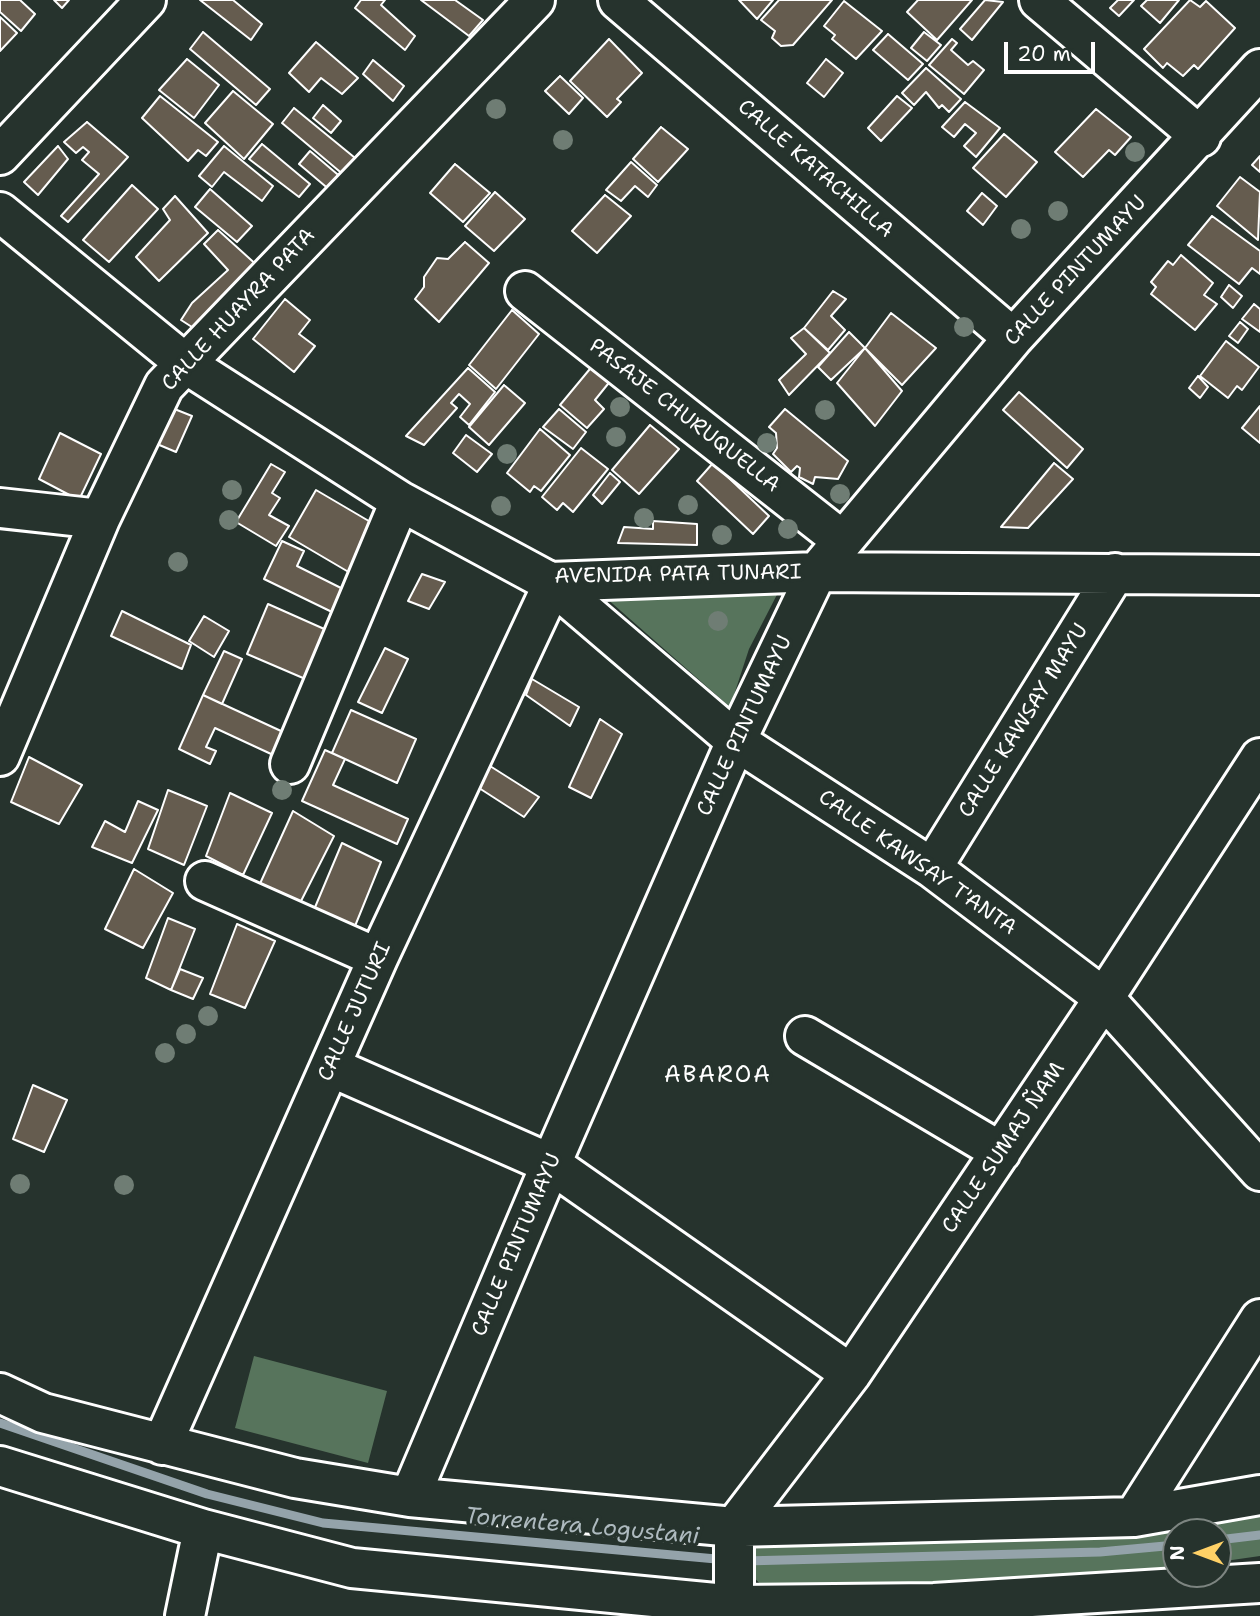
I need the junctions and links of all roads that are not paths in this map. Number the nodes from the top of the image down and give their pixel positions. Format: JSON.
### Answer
{"nodes":[{"id":1,"x":146,"y":0,"type":"edge"},
{"id":2,"x":535,"y":0,"type":"edge"},
{"id":3,"x":618,"y":0,"type":"edge"},
{"id":4,"x":1039,"y":0,"type":"edge"},
{"id":5,"x":1260,"y":69,"type":"edge"},
{"id":6,"x":1201,"y":137,"type":"junction"},
{"id":7,"x":0,"y":155,"type":"edge"},
{"id":8,"x":0,"y":212,"type":"edge"},
{"id":9,"x":524,"y":291,"type":"dead end"},
{"id":10,"x":1013,"y":338,"type":"junction"},
{"id":11,"x":186,"y":364,"type":"junction"},
{"id":12,"x":400,"y":501,"type":"junction"},
{"id":13,"x":0,"y":508,"type":"edge"},
{"id":14,"x":100,"y":519,"type":"junction"},
{"id":15,"x":843,"y":541,"type":"junction"},
{"id":16,"x":817,"y":572,"type":"junction"},
{"id":17,"x":1115,"y":573,"type":"junction"},
{"id":18,"x":1260,"y":575,"type":"edge"},
{"id":19,"x":550,"y":582,"type":"junction"},
{"id":20,"x":736,"y":741,"type":"junction"},
{"id":21,"x":0,"y":756,"type":"edge"},
{"id":22,"x":1260,"y":758,"type":"edge"},
{"id":23,"x":290,"y":764,"type":"dead end"},
{"id":24,"x":932,"y":868,"type":"junction"},
{"id":25,"x":205,"y":881,"type":"dead end"},
{"id":26,"x":378,"y":958,"type":"junction"},
{"id":27,"x":1104,"y":998,"type":"junction"},
{"id":28,"x":805,"y":1036,"type":"dead end"},
{"id":29,"x":331,"y":1067,"type":"junction"},
{"id":30,"x":1001,"y":1152,"type":"junction"},
{"id":31,"x":551,"y":1164,"type":"junction"},
{"id":32,"x":1260,"y":1171,"type":"edge"},
{"id":33,"x":1260,"y":1319,"type":"edge"},
{"id":34,"x":851,"y":1374,"type":"junction"},
{"id":35,"x":0,"y":1392,"type":"edge"},
{"id":36,"x":162,"y":1445,"type":"junction"},
{"id":37,"x":0,"y":1466,"type":"edge"},
{"id":38,"x":1260,"y":1495,"type":"edge"},
{"id":39,"x":410,"y":1497,"type":"junction"},
{"id":40,"x":1134,"y":1517,"type":"junction"},
{"id":41,"x":203,"y":1529,"type":"junction"},
{"id":42,"x":734,"y":1573,"type":"edge"},
{"id":43,"x":1260,"y":1583,"type":"edge"},
{"id":44,"x":185,"y":1616,"type":"edge"}],
"edges":[{"from":1,"to":7,"type":"street"},
{"from":2,"to":11,"type":"street","name":"CALLE HUAYRA PATA"},
{"from":3,"to":10,"type":"street","name":"CALLE KATACHILLA"},
{"from":4,"to":6,"type":"street"},
{"from":5,"to":6,"type":"street","name":"CALLE PINTUMAYU"},
{"from":6,"to":10,"type":"street","name":"CALLE PINTUMAYU"},
{"from":8,"to":11,"type":"street","name":"AVENIDA PATA TUNARI"},
{"from":9,"to":15,"type":"street","name":"PASAJE CHURUQUELLA"},
{"from":10,"to":15,"type":"street","name":"CALLE PINTUMAYU"},
{"from":11,"to":12,"type":"street","name":"AVENIDA PATA TUNARI"},
{"from":11,"to":14,"type":"street","name":"CALLE HUAYRA PATA"},
{"from":12,"to":19,"type":"street","name":"AVENIDA PATA TUNARI"},
{"from":12,"to":23,"type":"street"},
{"from":13,"to":14,"type":"street"},
{"from":14,"to":21,"type":"street","name":"CALLE HUAYRA PATA"},
{"from":15,"to":16,"type":"street","name":"CALLE PINTUMAYU"},
{"from":16,"to":17,"type":"street","name":"AVENIDA PATA TUNARI"},
{"from":16,"to":19,"type":"street","name":"AVENIDA PATA TUNARI"},
{"from":16,"to":20,"type":"street","name":"CALLE PINTUMAYU"},
{"from":17,"to":18,"type":"street","name":"AVENIDA PATA TUNARI"},
{"from":17,"to":24,"type":"street","name":"CALLE KAWSAY MAYU"},
{"from":19,"to":20,"type":"street","name":"CALLE KAWSAY T'ANTA"},
{"from":19,"to":26,"type":"street","name":"CALLE JUTURI"},
{"from":20,"to":24,"type":"street","name":"CALLE KAWSAY T'ANTA"},
{"from":20,"to":31,"type":"street","name":"CALLE PINTUMAYU"},
{"from":22,"to":27,"type":"street","name":"CALLE SUMAJ ÑAM"},
{"from":24,"to":27,"type":"street","name":"CALLE KAWSAY T'ANTA"},
{"from":25,"to":26,"type":"street"},
{"from":26,"to":29,"type":"street","name":"CALLE JUTURI"},
{"from":27,"to":30,"type":"street","name":"CALLE SUMAJ ÑAM"},
{"from":27,"to":32,"type":"street","name":"CALLE KAWSAY T'ANTA"},
{"from":28,"to":30,"type":"street"},
{"from":29,"to":31,"type":"street"},
{"from":29,"to":36,"type":"street","name":"CALLE JUTURI"},
{"from":30,"to":34,"type":"street","name":"CALLE SUMAJ ÑAM"},
{"from":31,"to":34,"type":"street"},
{"from":31,"to":39,"type":"street","name":"CALLE PINTUMAYU"},
{"from":33,"to":40,"type":"street"},
{"from":34,"to":42,"type":"street","name":"CALLE SUMAJ ÑAM"},
{"from":35,"to":36,"type":"street"},
{"from":36,"to":39,"type":"street"},
{"from":37,"to":41,"type":"street"},
{"from":38,"to":40,"type":"street"},
{"from":39,"to":42,"type":"street"},
{"from":40,"to":42,"type":"street"},
{"from":41,"to":42,"type":"street"},
{"from":41,"to":44,"type":"street"},
{"from":42,"to":43,"type":"street"}]}
